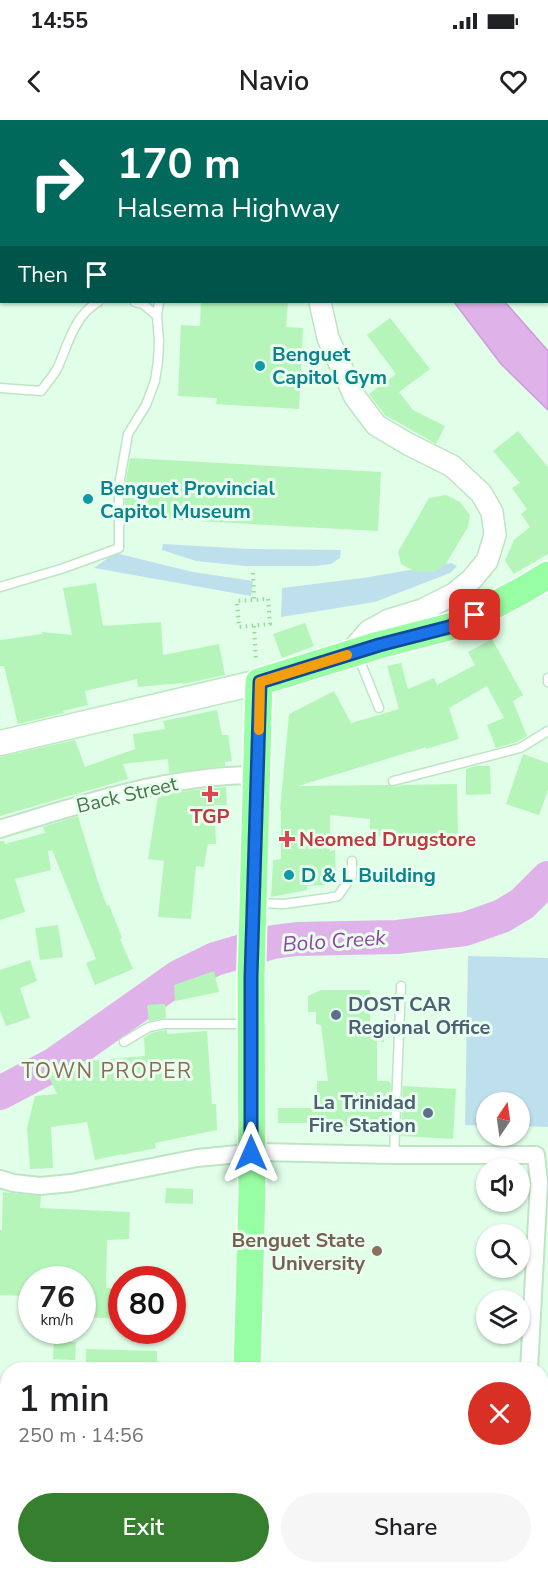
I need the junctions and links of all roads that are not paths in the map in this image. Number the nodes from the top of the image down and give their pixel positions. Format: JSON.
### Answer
{"nodes":[{"id":1,"x":96,"y":303,"type":"edge"},
{"id":2,"x":139,"y":303,"type":"edge"},
{"id":3,"x":159,"y":303,"type":"edge"},
{"id":4,"x":320,"y":303,"type":"edge"},
{"id":5,"x":158,"y":316,"type":"junction"},
{"id":6,"x":0,"y":388,"type":"edge"},
{"id":7,"x":548,"y":575,"type":"edge"},
{"id":8,"x":0,"y":587,"type":"edge"},
{"id":9,"x":352,"y":654,"type":"junction"},
{"id":10,"x":260,"y":682,"type":"junction"},
{"id":11,"x":379,"y":708,"type":"dead end"},
{"id":12,"x":548,"y":731,"type":"edge"},
{"id":13,"x":0,"y":743,"type":"edge"},
{"id":14,"x":257,"y":776,"type":"junction"},
{"id":15,"x":393,"y":781,"type":"dead end"},
{"id":16,"x":0,"y":829,"type":"edge"},
{"id":17,"x":352,"y":861,"type":"dead end"},
{"id":18,"x":253,"y":905,"type":"junction"},
{"id":19,"x":401,"y":986,"type":"dead end"},
{"id":20,"x":251,"y":1024,"type":"junction"},
{"id":21,"x":124,"y":1041,"type":"dead end"},
{"id":22,"x":251,"y":1153,"type":"junction"},
{"id":23,"x":394,"y":1155,"type":"junction"},
{"id":24,"x":542,"y":1155,"type":"edge"},
{"id":25,"x":0,"y":1179,"type":"edge"},
{"id":26,"x":247,"y":1362,"type":"edge"},
{"id":27,"x":529,"y":1362,"type":"edge"}],
"edges":[{"from":1,"to":6,"type":"lane"},
{"from":2,"to":5,"type":"lane"},
{"from":3,"to":5,"type":"lane"},
{"from":4,"to":9,"type":"street"},
{"from":5,"to":8,"type":"lane"},
{"from":7,"to":9,"type":"highway"},
{"from":9,"to":10,"type":"highway"},
{"from":9,"to":11,"type":"lane"},
{"from":10,"to":13,"type":"main road"},
{"from":10,"to":14,"type":"highway"},
{"from":12,"to":15,"type":"lane"},
{"from":14,"to":16,"type":"street","name":"Back Street"},
{"from":14,"to":18,"type":"highway"},
{"from":17,"to":18,"type":"lane"},
{"from":18,"to":20,"type":"highway"},
{"from":19,"to":23,"type":"lane"},
{"from":20,"to":21,"type":"lane"},
{"from":20,"to":22,"type":"highway"},
{"from":22,"to":23,"type":"street"},
{"from":22,"to":25,"type":"street"},
{"from":22,"to":26,"type":"highway"},
{"from":23,"to":24,"type":"street"},
{"from":24,"to":27,"type":"street"}]}
